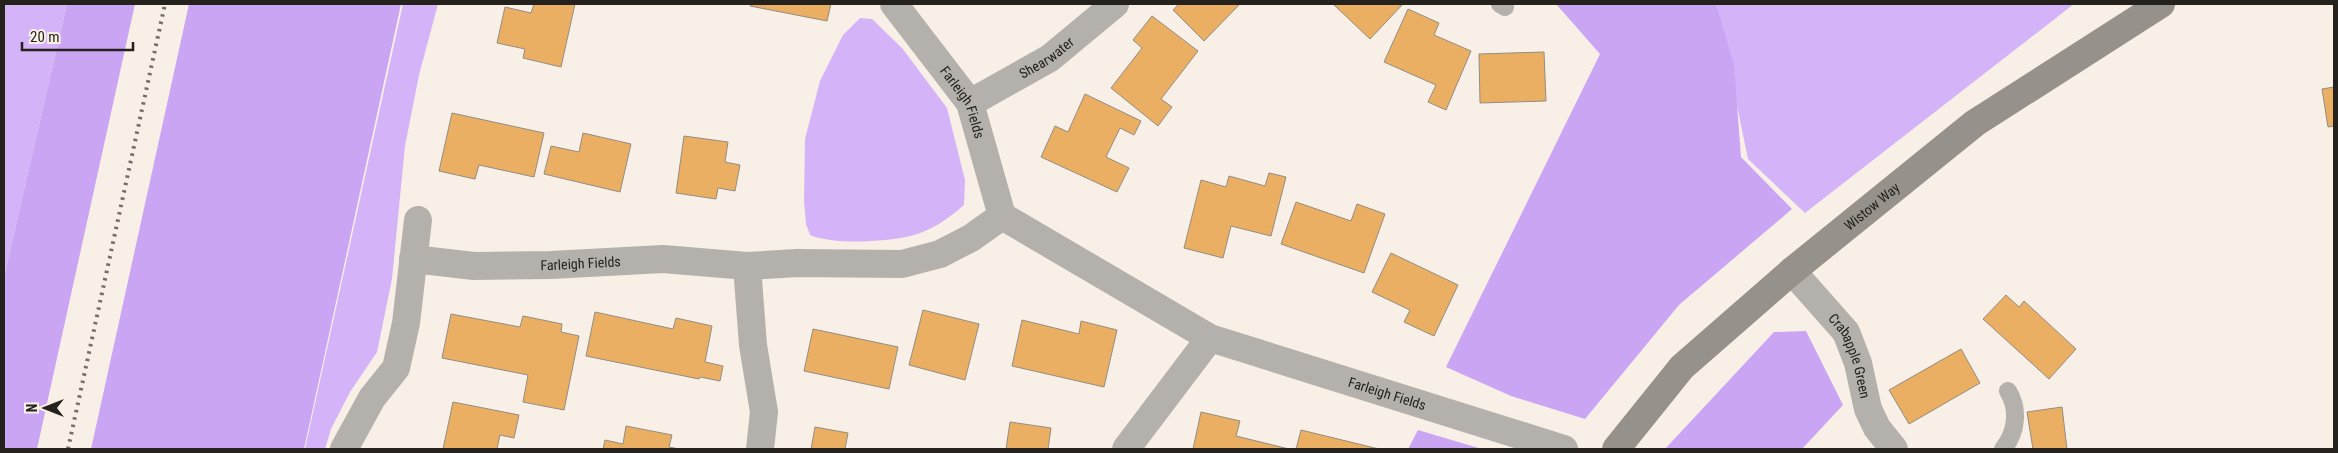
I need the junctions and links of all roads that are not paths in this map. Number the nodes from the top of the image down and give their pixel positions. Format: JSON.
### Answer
{"nodes":[{"id":1,"x":894,"y":4,"type":"edge"},
{"id":2,"x":1115,"y":4,"type":"edge"},
{"id":3,"x":2161,"y":4,"type":"edge"},
{"id":4,"x":970,"y":103,"type":"junction"},
{"id":5,"x":1002,"y":216,"type":"junction"},
{"id":6,"x":418,"y":220,"type":"dead end"},
{"id":7,"x":413,"y":259,"type":"junction"},
{"id":8,"x":747,"y":266,"type":"junction"},
{"id":9,"x":1792,"y":271,"type":"junction"},
{"id":10,"x":1210,"y":338,"type":"junction"},
{"id":11,"x":2008,"y":391,"type":"dead end"},
{"id":12,"x":344,"y":449,"type":"edge"},
{"id":13,"x":760,"y":449,"type":"edge"},
{"id":14,"x":1126,"y":449,"type":"edge"},
{"id":15,"x":1564,"y":449,"type":"edge"},
{"id":16,"x":1616,"y":449,"type":"edge"},
{"id":17,"x":1894,"y":449,"type":"edge"},
{"id":18,"x":2003,"y":449,"type":"edge"}],
"edges":[{"from":1,"to":4,"type":"street","name":"Farleigh Fields"},
{"from":2,"to":4,"type":"street","name":"Shearwater"},
{"from":3,"to":9,"type":"street","name":"Wistow Way"},
{"from":4,"to":5,"type":"street","name":"Farleigh Fields"},
{"from":5,"to":8,"type":"street","name":"Farleigh Fields"},
{"from":5,"to":10,"type":"street","name":"Farleigh Fields"},
{"from":6,"to":7,"type":"street"},
{"from":7,"to":8,"type":"street","name":"Farleigh Fields"},
{"from":7,"to":12,"type":"street"},
{"from":8,"to":13,"type":"street"},
{"from":9,"to":16,"type":"street","name":"Wistow Way"},
{"from":9,"to":17,"type":"street","name":"Crabapple Green"},
{"from":10,"to":14,"type":"street"},
{"from":10,"to":15,"type":"street","name":"Farleigh Fields"},
{"from":11,"to":18,"type":"lane"}]}
